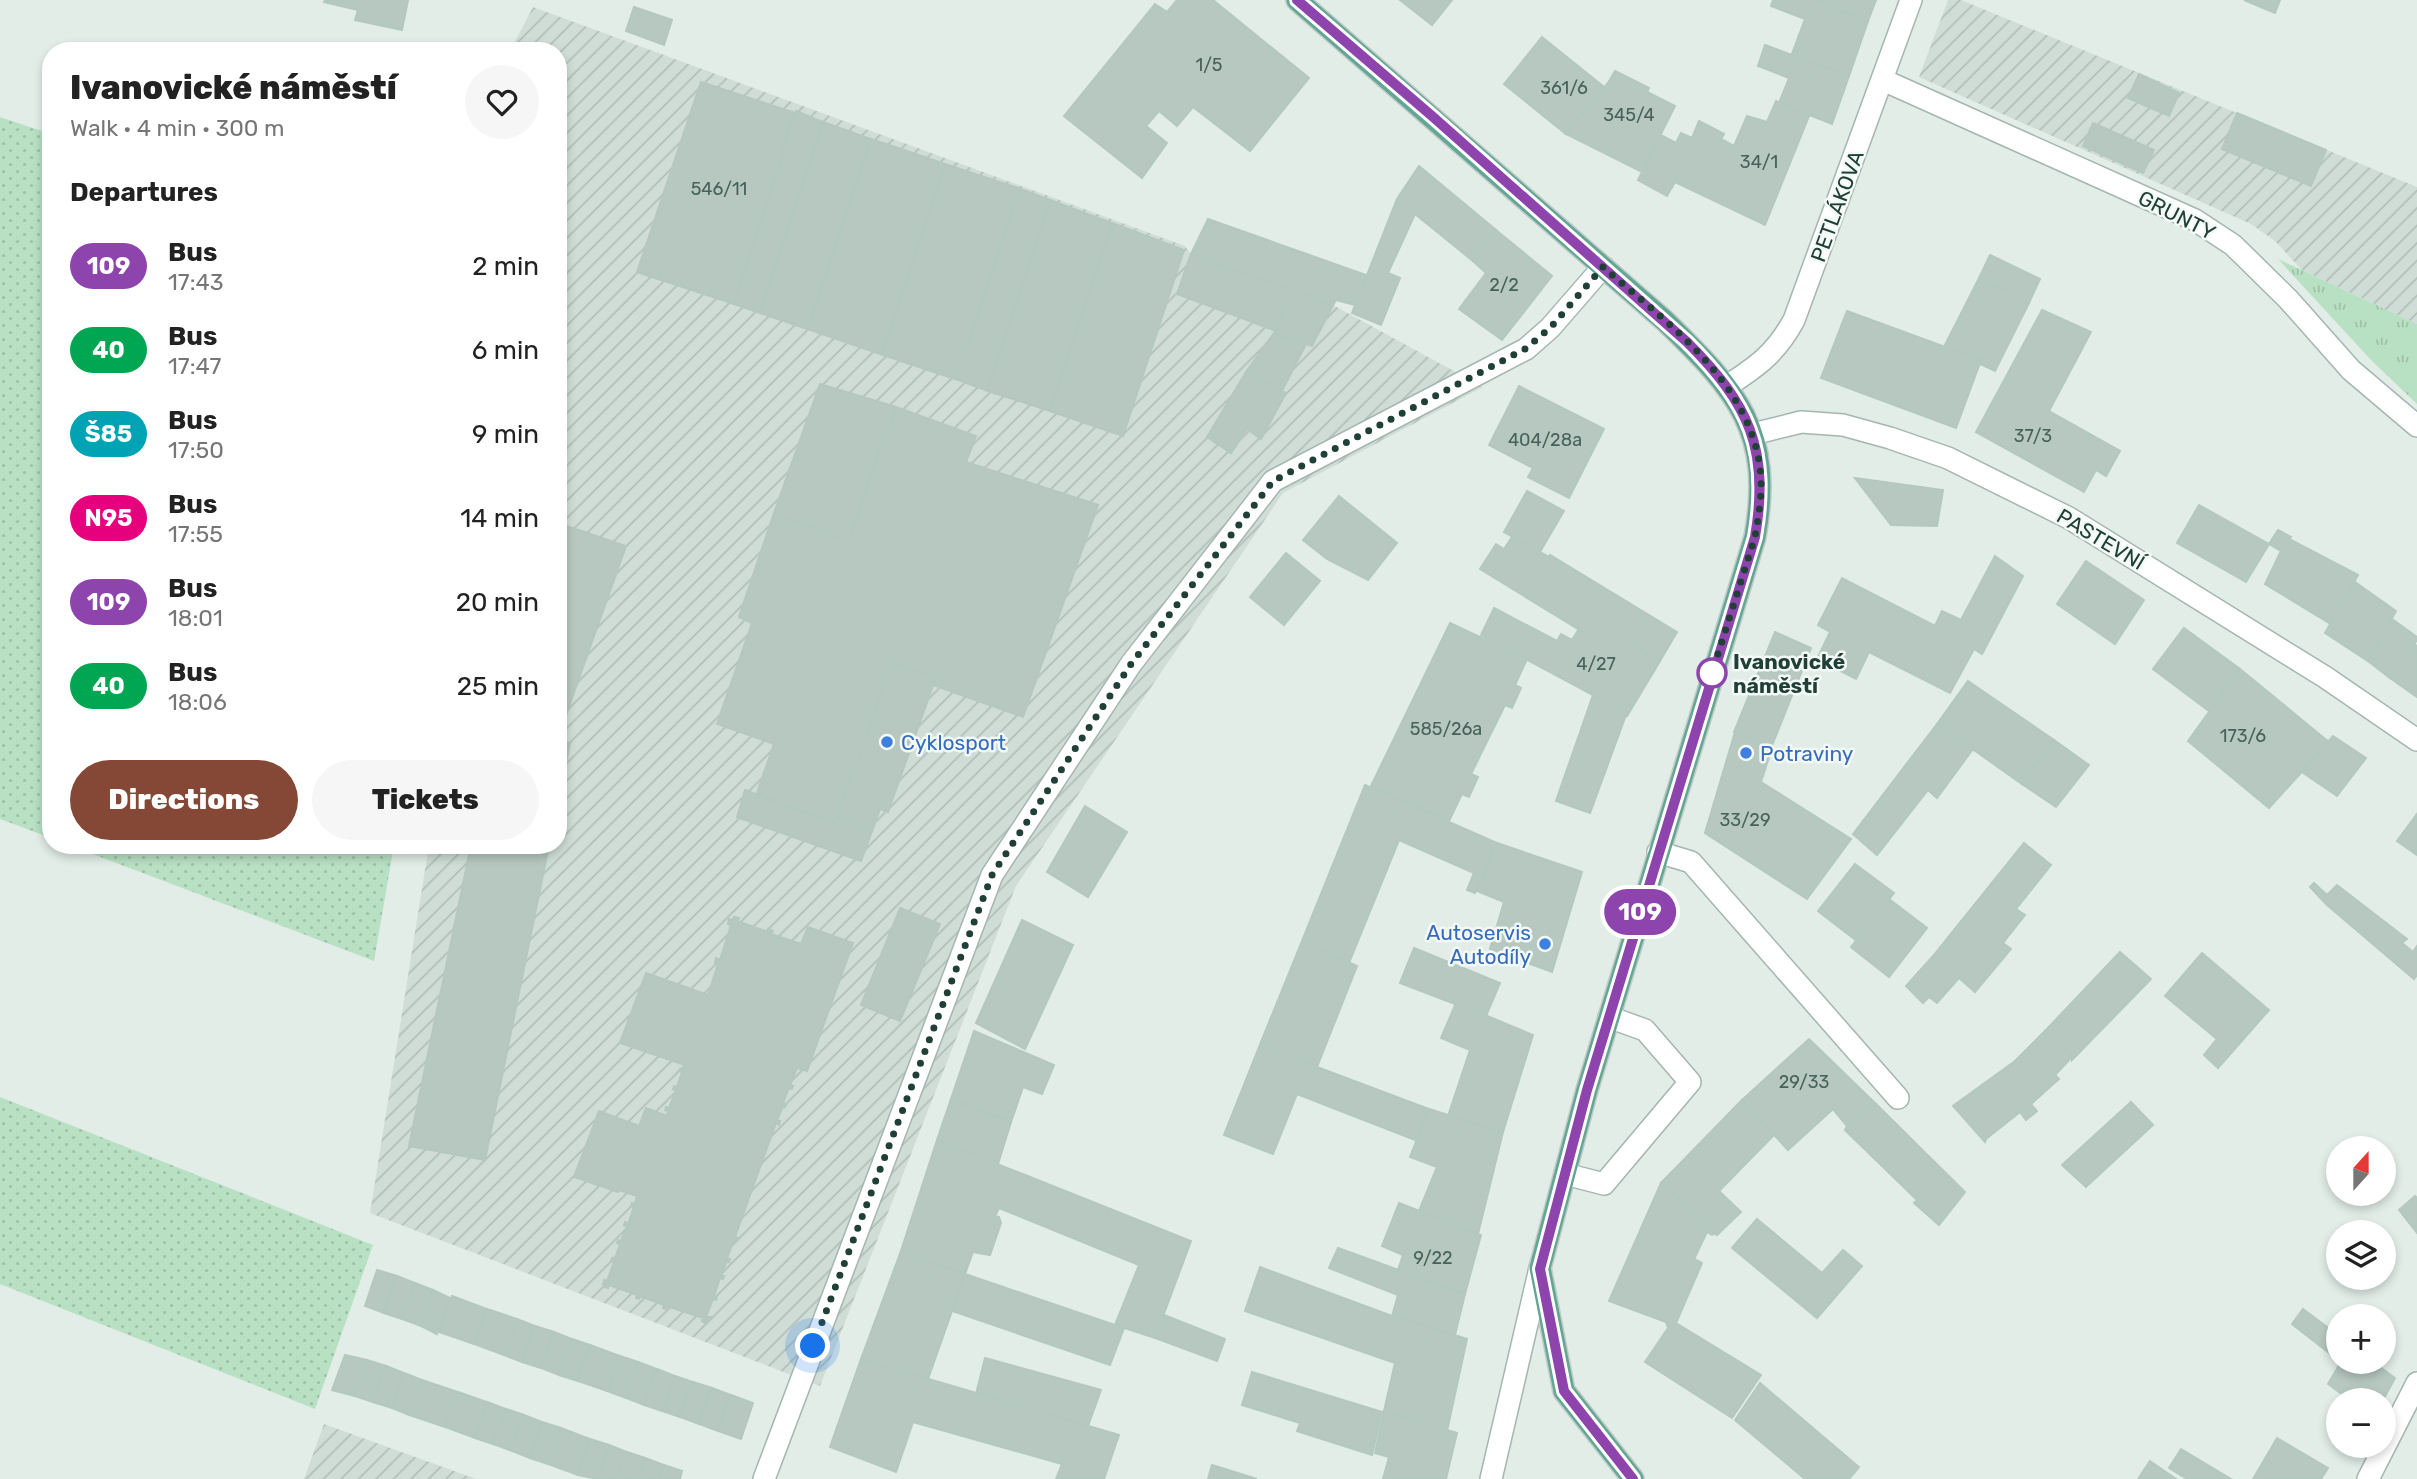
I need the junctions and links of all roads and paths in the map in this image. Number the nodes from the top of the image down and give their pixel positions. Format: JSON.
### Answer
{"nodes":[{"id":1,"x":1297,"y":0,"type":"edge"},
{"id":2,"x":1911,"y":0,"type":"edge"},
{"id":3,"x":1884,"y":80,"type":"junction"},
{"id":4,"x":1603,"y":267,"type":"junction"},
{"id":5,"x":1727,"y":386,"type":"junction"},
{"id":6,"x":2417,"y":426,"type":"edge"},
{"id":7,"x":1753,"y":433,"type":"junction"},
{"id":8,"x":2417,"y":740,"type":"edge"},
{"id":9,"x":1658,"y":852,"type":"junction"},
{"id":10,"x":1609,"y":1017,"type":"junction"},
{"id":11,"x":1898,"y":1098,"type":"dead end"},
{"id":12,"x":1564,"y":1174,"type":"junction"},
{"id":13,"x":1540,"y":1269,"type":"junction"},
{"id":14,"x":2417,"y":1383,"type":"edge"},
{"id":15,"x":764,"y":1479,"type":"edge"},
{"id":16,"x":1491,"y":1479,"type":"edge"},
{"id":17,"x":1633,"y":1479,"type":"edge"},
{"id":18,"x":2368,"y":1479,"type":"edge"}],
"edges":[{"from":1,"to":4,"type":"main road"},
{"from":2,"to":3,"type":"street","name":"PETLÁKOVA"},
{"from":3,"to":5,"type":"street","name":"PETLÁKOVA"},
{"from":3,"to":6,"type":"street","name":"GRUNTY"},
{"from":4,"to":5,"type":"main road"},
{"from":4,"to":15,"type":"street"},
{"from":5,"to":7,"type":"main road"},
{"from":7,"to":8,"type":"street","name":"PASTEVNÍ"},
{"from":7,"to":9,"type":"main road"},
{"from":9,"to":10,"type":"main road"},
{"from":9,"to":11,"type":"street"},
{"from":10,"to":12,"type":"main road"},
{"from":10,"to":12,"type":"street"},
{"from":12,"to":13,"type":"main road"},
{"from":13,"to":16,"type":"street"},
{"from":13,"to":17,"type":"main road"},
{"from":14,"to":18,"type":"street"}]}
